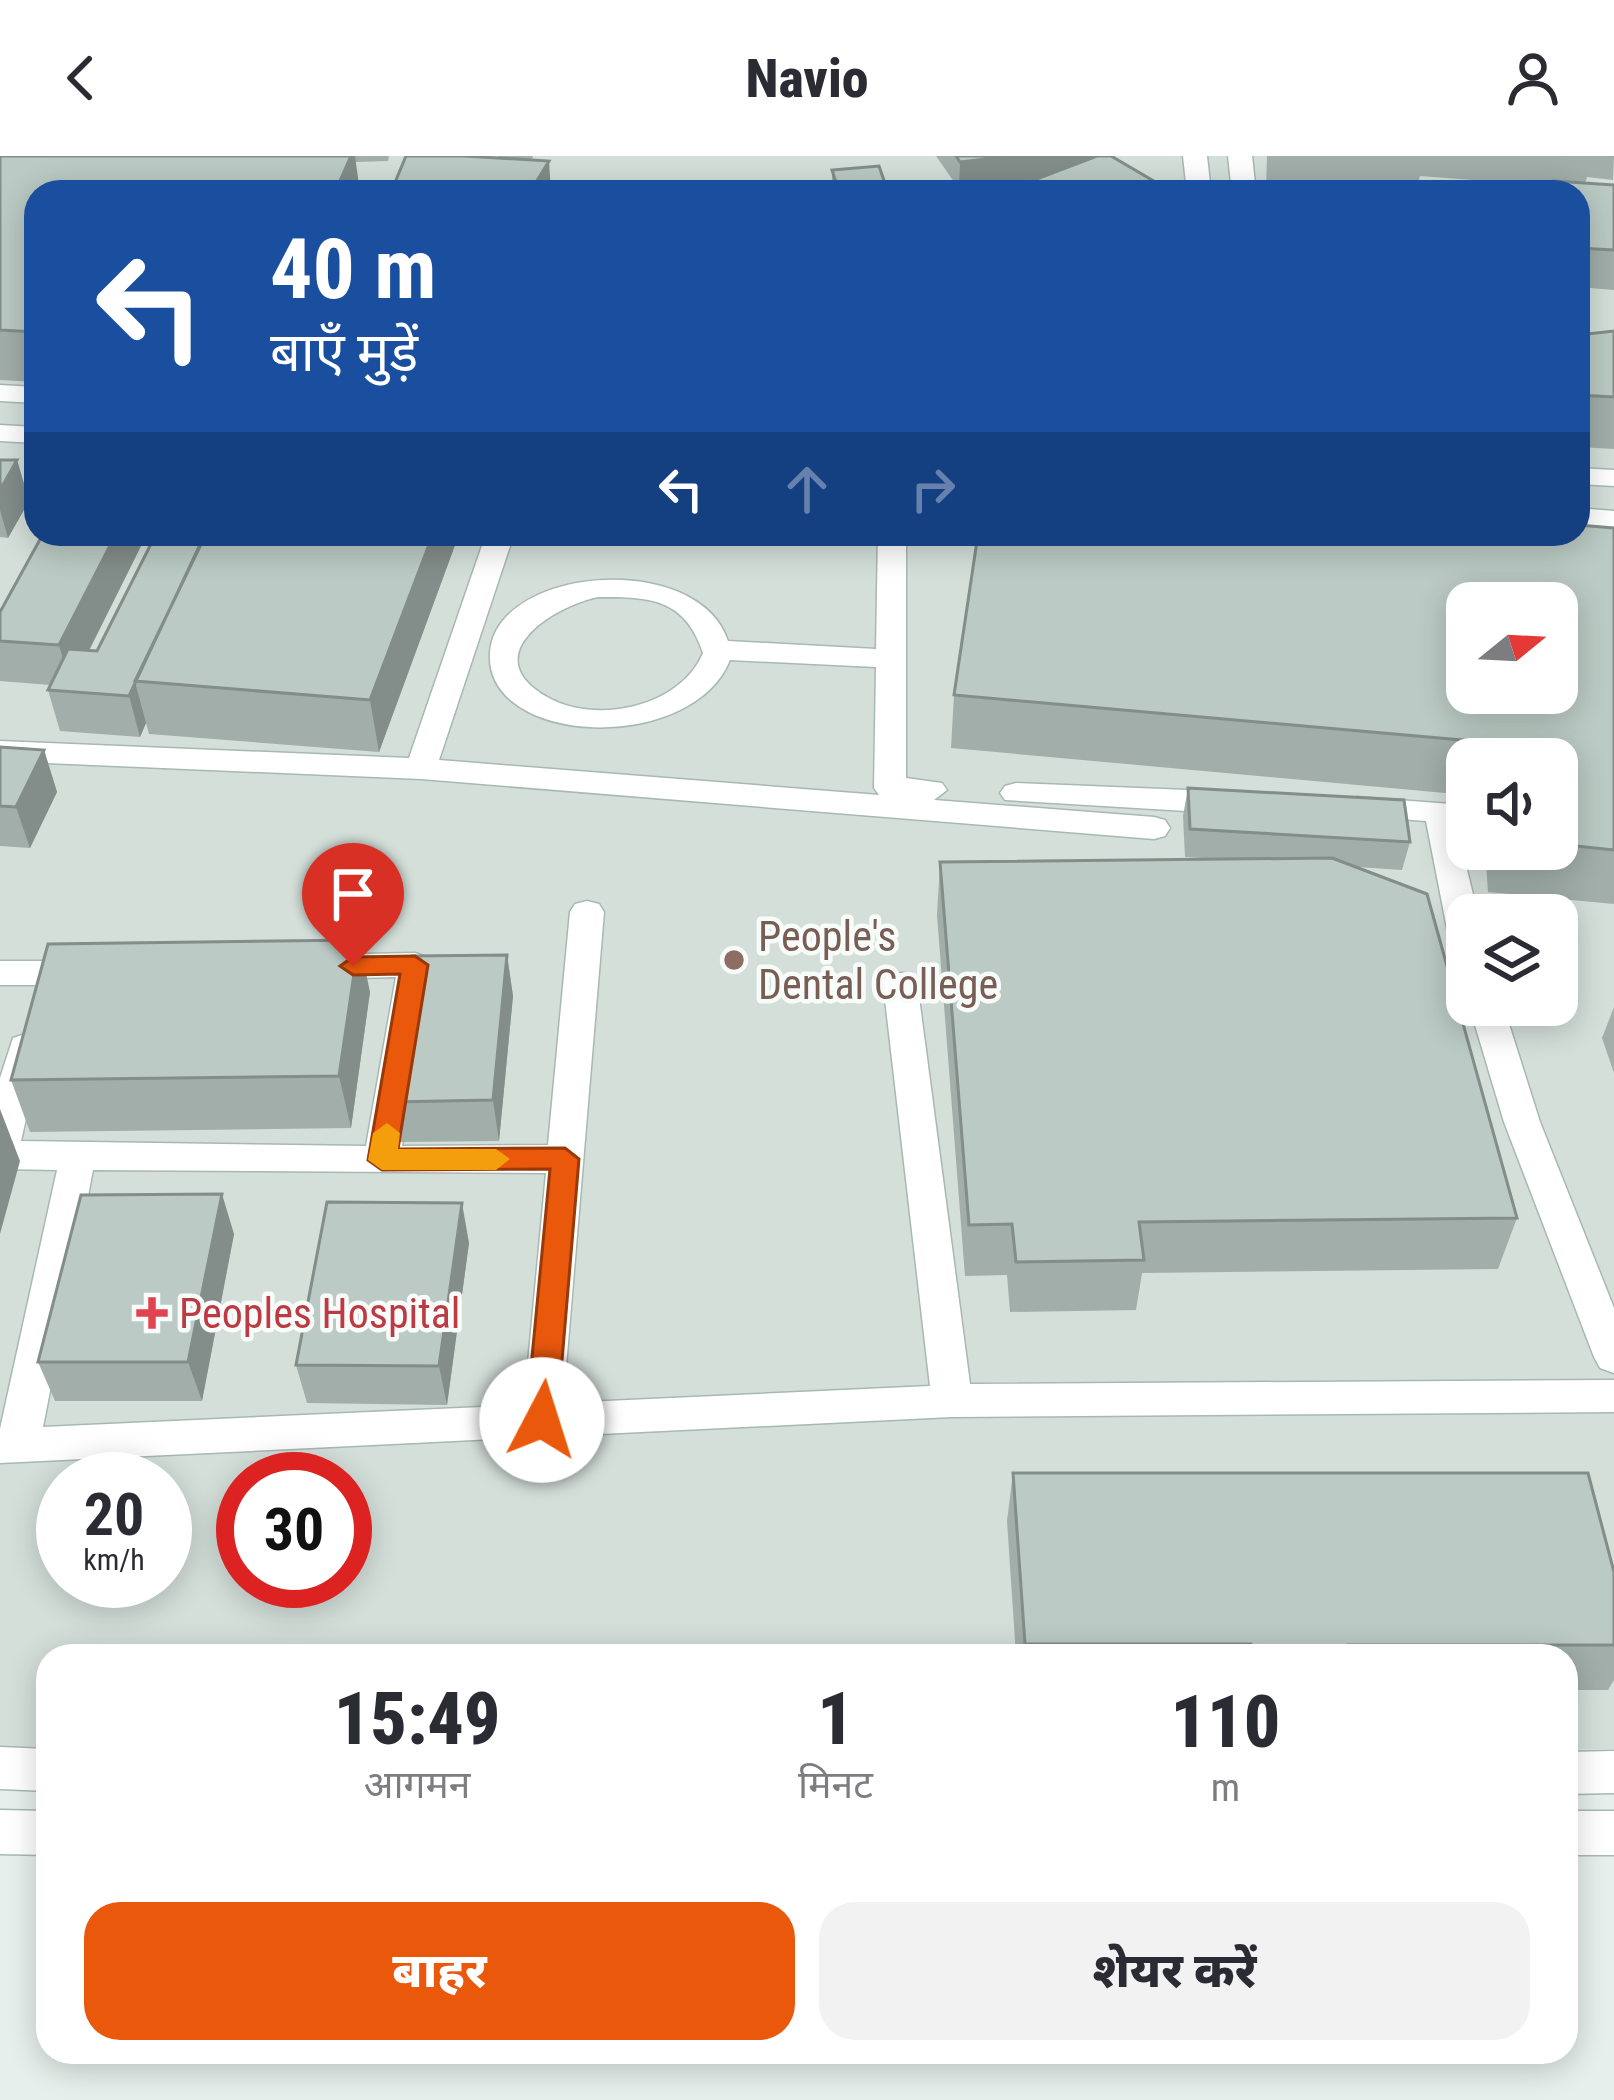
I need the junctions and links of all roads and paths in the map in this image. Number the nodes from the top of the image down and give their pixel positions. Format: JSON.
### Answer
{"nodes":[{"id":1,"x":496,"y":546,"type":"edge"},
{"id":2,"x":892,"y":546,"type":"edge"},
{"id":3,"x":718,"y":650,"type":"junction"},
{"id":4,"x":891,"y":659,"type":"junction"},
{"id":5,"x":0,"y":751,"type":"edge"},
{"id":6,"x":421,"y":769,"type":"junction"},
{"id":7,"x":1274,"y":804,"type":"edge"},
{"id":8,"x":1322,"y":806,"type":"edge"},
{"id":9,"x":1154,"y":828,"type":"dead end"},
{"id":10,"x":1457,"y":894,"type":"edge"},
{"id":11,"x":587,"y":912,"type":"dead end"},
{"id":12,"x":281,"y":968,"type":"edge"},
{"id":13,"x":114,"y":972,"type":"edge"},
{"id":14,"x":0,"y":973,"type":"edge"},
{"id":15,"x":42,"y":974,"type":"junction"},
{"id":16,"x":900,"y":982,"type":"dead end"},
{"id":17,"x":1493,"y":1026,"type":"edge"},
{"id":18,"x":78,"y":1154,"type":"junction"},
{"id":19,"x":0,"y":1155,"type":"edge"},
{"id":20,"x":565,"y":1159,"type":"junction"},
{"id":21,"x":382,"y":1160,"type":"junction"},
{"id":22,"x":1614,"y":1358,"type":"edge"},
{"id":23,"x":1614,"y":1396,"type":"edge"},
{"id":24,"x":952,"y":1401,"type":"junction"},
{"id":25,"x":542,"y":1420,"type":"junction"},
{"id":26,"x":9,"y":1446,"type":"edge"},
{"id":27,"x":0,"y":1768,"type":"edge"},
{"id":28,"x":36,"y":1770,"type":"edge"},
{"id":29,"x":1614,"y":1772,"type":"edge"},
{"id":30,"x":1578,"y":1773,"type":"edge"},
{"id":31,"x":0,"y":1832,"type":"edge"},
{"id":32,"x":1578,"y":1832,"type":"edge"},
{"id":33,"x":1614,"y":1832,"type":"edge"},
{"id":34,"x":36,"y":1833,"type":"edge"}],
"edges":[{"from":1,"to":6,"type":"street"},
{"from":2,"to":4,"type":"street"},
{"from":3,"to":3,"type":"street"},
{"from":3,"to":4,"type":"street"},
{"from":4,"to":7,"type":"street"},
{"from":5,"to":6,"type":"street"},
{"from":6,"to":9,"type":"street"},
{"from":8,"to":10,"type":"street"},
{"from":11,"to":20,"type":"street"},
{"from":12,"to":21,"type":"street"},
{"from":13,"to":15,"type":"street"},
{"from":14,"to":15,"type":"street"},
{"from":15,"to":19,"type":"street"},
{"from":16,"to":24,"type":"street"},
{"from":17,"to":22,"type":"street"},
{"from":18,"to":19,"type":"street"},
{"from":18,"to":21,"type":"street"},
{"from":18,"to":26,"type":"street"},
{"from":20,"to":21,"type":"street"},
{"from":20,"to":25,"type":"street"},
{"from":23,"to":24,"type":"street"},
{"from":24,"to":25,"type":"street"},
{"from":25,"to":26,"type":"street"},
{"from":27,"to":28,"type":"street"},
{"from":29,"to":30,"type":"street"},
{"from":31,"to":34,"type":"street"},
{"from":32,"to":33,"type":"street"}]}
